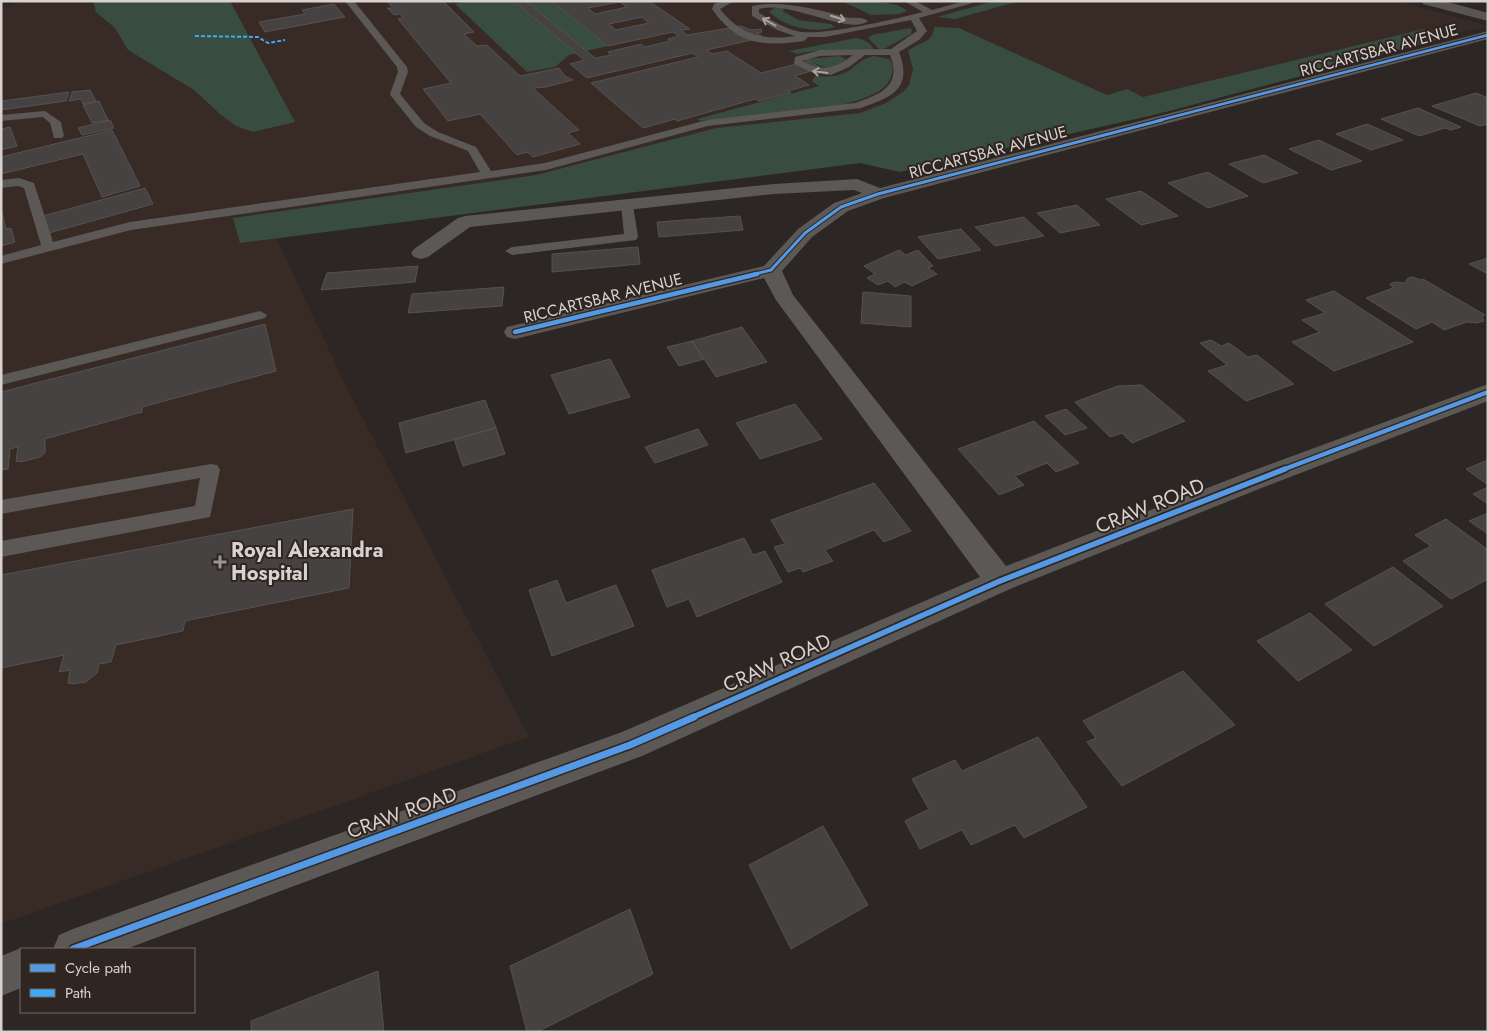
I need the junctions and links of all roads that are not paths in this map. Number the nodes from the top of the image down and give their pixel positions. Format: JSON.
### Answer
{"nodes":[{"id":1,"x":349,"y":1,"type":"edge"},
{"id":2,"x":730,"y":1,"type":"edge"},
{"id":3,"x":908,"y":1,"type":"edge"},
{"id":4,"x":976,"y":1,"type":"edge"},
{"id":5,"x":1428,"y":1,"type":"edge"},
{"id":6,"x":791,"y":2,"type":"edge"},
{"id":7,"x":932,"y":13,"type":"junction"},
{"id":8,"x":914,"y":17,"type":"junction"},
{"id":9,"x":1488,"y":17,"type":"edge"},
{"id":10,"x":884,"y":22,"type":"junction"},
{"id":11,"x":825,"y":34,"type":"junction"},
{"id":12,"x":1488,"y":35,"type":"edge"},
{"id":13,"x":894,"y":52,"type":"junction"},
{"id":14,"x":862,"y":53,"type":"junction"},
{"id":15,"x":1,"y":118,"type":"edge"},
{"id":16,"x":58,"y":136,"type":"dead end"},
{"id":17,"x":488,"y":175,"type":"junction"},
{"id":18,"x":1,"y":184,"type":"edge"},
{"id":19,"x":878,"y":194,"type":"junction"},
{"id":20,"x":627,"y":205,"type":"junction"},
{"id":21,"x":48,"y":248,"type":"junction"},
{"id":22,"x":512,"y":252,"type":"dead end"},
{"id":23,"x":421,"y":253,"type":"dead end"},
{"id":24,"x":1,"y":260,"type":"edge"},
{"id":25,"x":771,"y":270,"type":"junction"},
{"id":26,"x":260,"y":315,"type":"dead end"},
{"id":27,"x":515,"y":332,"type":"dead end"},
{"id":28,"x":1,"y":380,"type":"edge"},
{"id":29,"x":1488,"y":392,"type":"edge"},
{"id":30,"x":1,"y":507,"type":"edge"},
{"id":31,"x":1,"y":549,"type":"edge"},
{"id":32,"x":1000,"y":581,"type":"junction"},
{"id":33,"x":76,"y":948,"type":"edge"},
{"id":34,"x":20,"y":968,"type":"edge"},
{"id":35,"x":1,"y":976,"type":"edge"}],
"edges":[{"from":1,"to":17,"type":"lane"},
{"from":2,"to":11,"type":"lane"},
{"from":3,"to":7,"type":"lane"},
{"from":4,"to":7,"type":"lane"},
{"from":5,"to":9,"type":"main road"},
{"from":6,"to":10,"type":"lane","one_way":true},
{"from":11,"to":6,"type":"lane","one_way":true},
{"from":7,"to":8,"type":"lane"},
{"from":8,"to":10,"type":"lane"},
{"from":8,"to":13,"type":"lane"},
{"from":10,"to":11,"type":"lane"},
{"from":12,"to":19,"type":"street","name":"RICCARTSBAR AVENUE"},
{"from":13,"to":14,"type":"lane"},
{"from":13,"to":17,"type":"lane"},
{"from":14,"to":14,"type":"lane","one_way":true},
{"from":15,"to":16,"type":"lane"},
{"from":17,"to":21,"type":"lane"},
{"from":18,"to":21,"type":"lane"},
{"from":19,"to":20,"type":"street"},
{"from":19,"to":25,"type":"street","name":"RICCARTSBAR AVENUE"},
{"from":20,"to":22,"type":"lane"},
{"from":20,"to":23,"type":"street"},
{"from":21,"to":24,"type":"lane"},
{"from":25,"to":27,"type":"street","name":"RICCARTSBAR AVENUE"},
{"from":25,"to":32,"type":"street"},
{"from":26,"to":28,"type":"lane"},
{"from":29,"to":32,"type":"street","name":"CRAW ROAD"},
{"from":30,"to":31,"type":"lane"},
{"from":32,"to":33,"type":"street","name":"CRAW ROAD"},
{"from":34,"to":35,"type":"street"}]}
